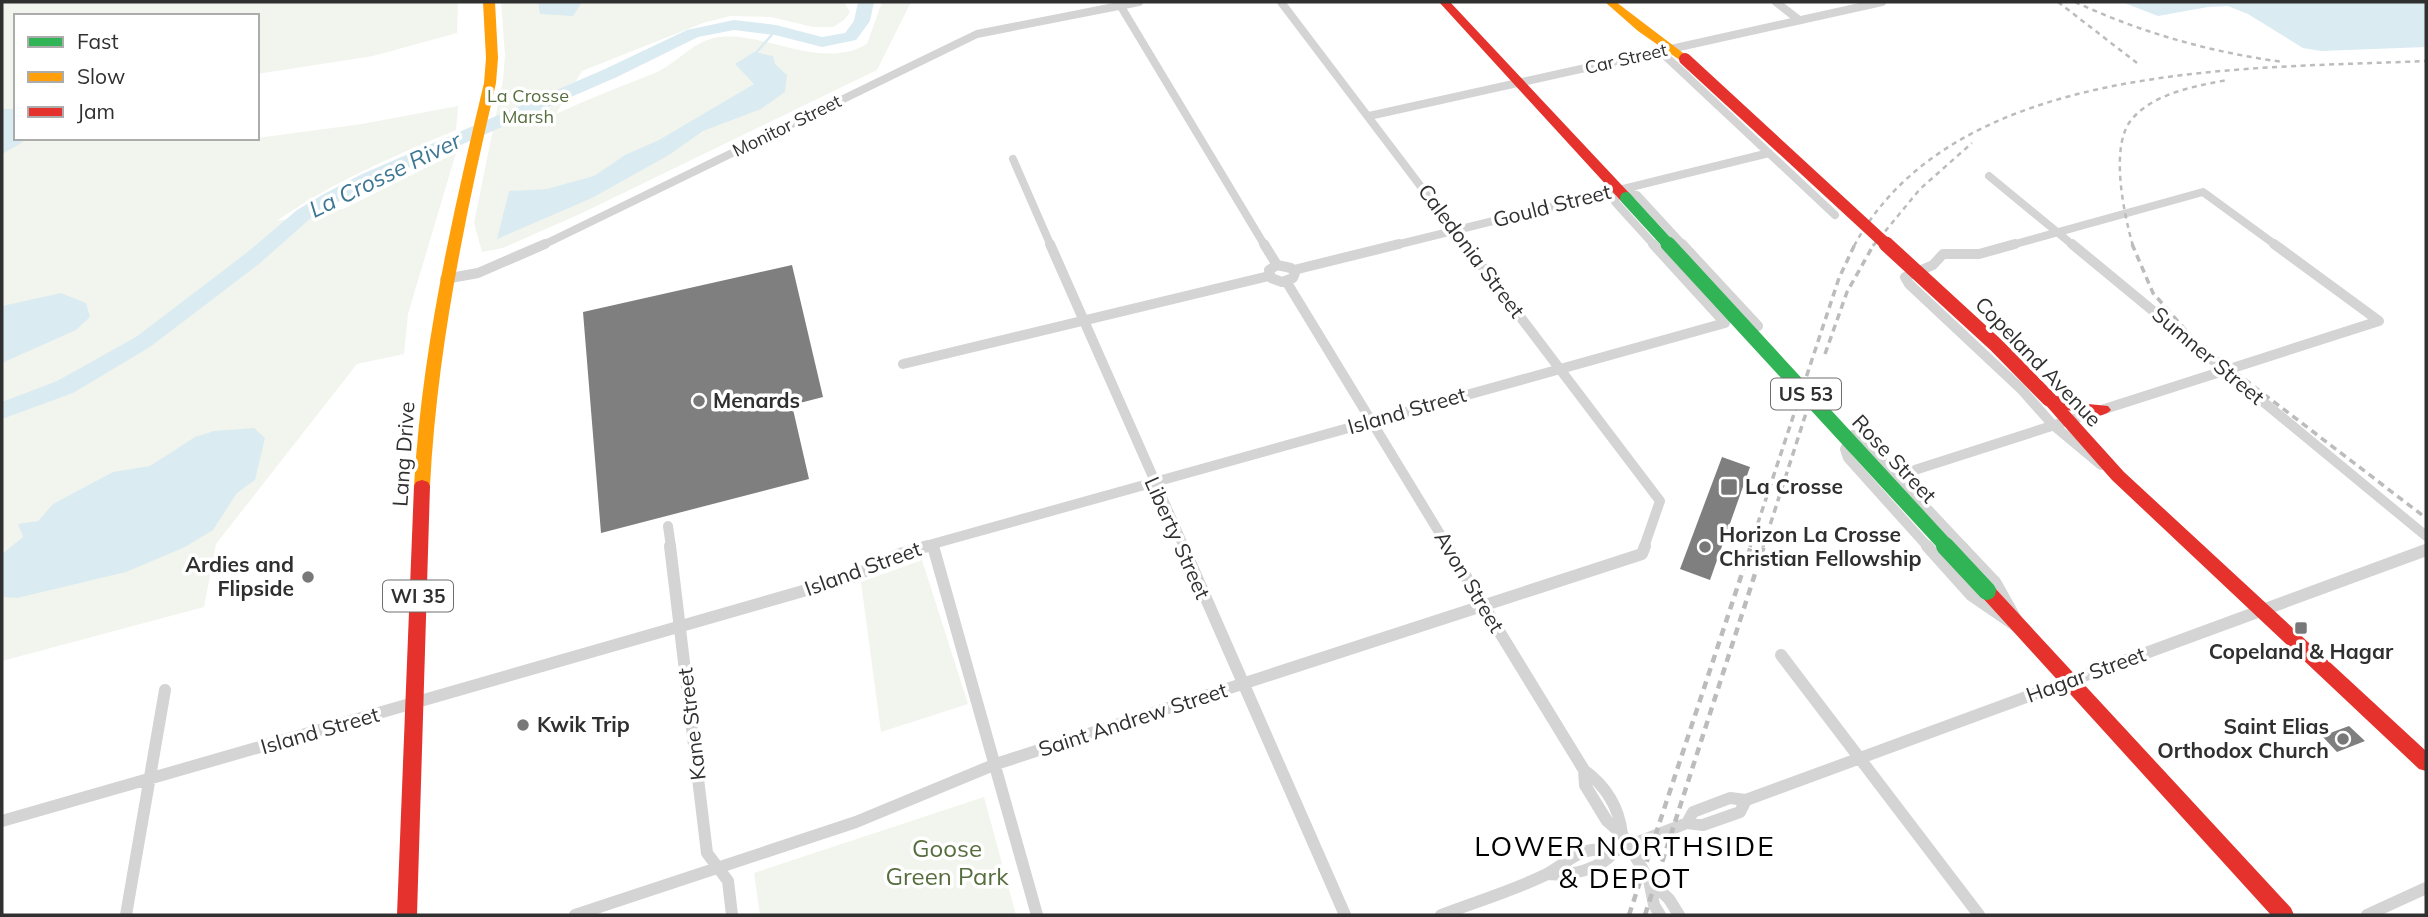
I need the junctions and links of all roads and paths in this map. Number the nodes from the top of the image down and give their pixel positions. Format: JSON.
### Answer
{"nodes":[{"id":1,"x":489,"y":2,"type":"edge"},
{"id":2,"x":1139,"y":2,"type":"edge"},
{"id":3,"x":1281,"y":2,"type":"edge"},
{"id":4,"x":1444,"y":2,"type":"edge"},
{"id":5,"x":1610,"y":2,"type":"edge"},
{"id":6,"x":1776,"y":2,"type":"edge"},
{"id":7,"x":1882,"y":2,"type":"edge"},
{"id":8,"x":1120,"y":5,"type":"junction"},
{"id":9,"x":1799,"y":20,"type":"junction"},
{"id":10,"x":1665,"y":50,"type":"junction"},
{"id":11,"x":1519,"y":83,"type":"junction"},
{"id":12,"x":1369,"y":116,"type":"junction"},
{"id":13,"x":1769,"y":153,"type":"junction"},
{"id":14,"x":1013,"y":159,"type":"dead end"},
{"id":15,"x":1989,"y":176,"type":"dead end"},
{"id":16,"x":1622,"y":194,"type":"junction"},
{"id":17,"x":1835,"y":215,"type":"dead end"},
{"id":18,"x":1455,"y":230,"type":"junction"},
{"id":19,"x":2058,"y":231,"type":"junction"},
{"id":20,"x":1277,"y":265,"type":"junction"},
{"id":21,"x":1294,"y":270,"type":"junction"},
{"id":22,"x":1269,"y":276,"type":"junction"},
{"id":23,"x":445,"y":279,"type":"junction"},
{"id":24,"x":1286,"y":281,"type":"junction"},
{"id":25,"x":1082,"y":321,"type":"junction"},
{"id":26,"x":1758,"y":326,"type":"dead end"},
{"id":27,"x":903,"y":364,"type":"dead end"},
{"id":28,"x":1561,"y":369,"type":"junction"},
{"id":29,"x":2227,"y":371,"type":"junction"},
{"id":30,"x":2049,"y":399,"type":"junction"},
{"id":31,"x":2103,"y":410,"type":"junction"},
{"id":32,"x":1371,"y":421,"type":"junction"},
{"id":33,"x":2060,"y":423,"type":"junction"},
{"id":34,"x":1896,"y":476,"type":"junction"},
{"id":35,"x":1153,"y":482,"type":"junction"},
{"id":36,"x":1660,"y":501,"type":"joint"},
{"id":37,"x":668,"y":526,"type":"dead end"},
{"id":38,"x":2426,"y":536,"type":"edge"},
{"id":39,"x":933,"y":544,"type":"junction"},
{"id":40,"x":2426,"y":550,"type":"edge"},
{"id":41,"x":1484,"y":606,"type":"junction"},
{"id":42,"x":2262,"y":610,"type":"junction"},
{"id":43,"x":680,"y":626,"type":"junction"},
{"id":44,"x":2022,"y":630,"type":"junction"},
{"id":45,"x":1781,"y":655,"type":"dead end"},
{"id":46,"x":2069,"y":680,"type":"junction"},
{"id":47,"x":1242,"y":685,"type":"junction"},
{"id":48,"x":165,"y":690,"type":"dead end"},
{"id":49,"x":416,"y":705,"type":"junction"},
{"id":50,"x":1860,"y":758,"type":"junction"},
{"id":51,"x":2426,"y":763,"type":"edge"},
{"id":52,"x":996,"y":764,"type":"junction"},
{"id":53,"x":149,"y":779,"type":"junction"},
{"id":54,"x":2,"y":821,"type":"edge"},
{"id":55,"x":1626,"y":840,"type":"junction"},
{"id":56,"x":718,"y":868,"type":"junction"},
{"id":57,"x":1649,"y":880,"type":"junction"},
{"id":58,"x":2426,"y":888,"type":"edge"},
{"id":59,"x":126,"y":915,"type":"edge"},
{"id":60,"x":407,"y":915,"type":"edge"},
{"id":61,"x":575,"y":915,"type":"edge"},
{"id":62,"x":732,"y":915,"type":"edge"},
{"id":63,"x":1037,"y":915,"type":"edge"},
{"id":64,"x":1345,"y":915,"type":"edge"},
{"id":65,"x":1441,"y":915,"type":"edge"},
{"id":66,"x":1660,"y":915,"type":"edge"},
{"id":67,"x":1679,"y":915,"type":"edge"},
{"id":68,"x":1979,"y":915,"type":"edge"},
{"id":69,"x":2284,"y":915,"type":"edge"},
{"id":70,"x":2367,"y":915,"type":"edge"}],
"edges":[{"from":1,"to":23,"type":"main road","name":"Lang Drive","number":"WI 35"},
{"from":2,"to":8,"type":"street","name":"Monitor Street"},
{"from":3,"to":12,"type":"street","name":"Caledonia Street"},
{"from":4,"to":11,"type":"main road","name":"Rose Street","number":"US 53"},
{"from":5,"to":10,"type":"main road","name":"Copeland Avenue"},
{"from":6,"to":9,"type":"street"},
{"from":7,"to":9,"type":"street","name":"Car Street"},
{"from":8,"to":20,"type":"street"},
{"from":8,"to":23,"type":"street","name":"Monitor Street"},
{"from":9,"to":10,"type":"street","name":"Car Street"},
{"from":10,"to":11,"type":"street","name":"Car Street"},
{"from":10,"to":13,"type":"street"},
{"from":10,"to":30,"type":"main road","name":"Copeland Avenue","bridge":true},
{"from":11,"to":12,"type":"street","name":"Car Street"},
{"from":11,"to":16,"type":"main road","name":"Rose Street","number":"US 53"},
{"from":12,"to":18,"type":"street","name":"Caledonia Street"},
{"from":13,"to":16,"type":"street","name":"Gould Street"},
{"from":13,"to":17,"type":"street"},
{"from":14,"to":25,"type":"street","name":"Liberty Street"},
{"from":15,"to":19,"type":"street","name":"Sumner Street"},
{"from":16,"to":18,"type":"street","name":"Gould Street"},
{"from":16,"to":26,"type":"street"},
{"from":16,"to":28,"type":"street","name":"Island Street"},
{"from":16,"to":44,"type":"main road","name":"Rose Street","number":"US 53","bridge":true},
{"from":18,"to":21,"type":"street","name":"Gould Street"},
{"from":18,"to":28,"type":"street","name":"Caledonia Street"},
{"from":19,"to":29,"type":"street","name":"Sumner Street"},
{"from":19,"to":29,"type":"street"},
{"from":19,"to":33,"type":"street"},
{"from":20,"to":21,"type":"street"},
{"from":20,"to":22,"type":"street"},
{"from":21,"to":24,"type":"street"},
{"from":22,"to":24,"type":"street"},
{"from":22,"to":25,"type":"street"},
{"from":23,"to":49,"type":"main road","name":"Lang Drive","number":"WI 35"},
{"from":24,"to":32,"type":"street","name":"Avon Street"},
{"from":25,"to":27,"type":"street"},
{"from":25,"to":35,"type":"street","name":"Liberty Street"},
{"from":28,"to":32,"type":"street","name":"Island Street"},
{"from":28,"to":36,"type":"street","name":"Caledonia Street"},
{"from":29,"to":31,"type":"street"},
{"from":29,"to":38,"type":"street","name":"Sumner Street"},
{"from":30,"to":31,"type":"main road"},
{"from":30,"to":33,"type":"main road","name":"Copeland Avenue"},
{"from":31,"to":33,"type":"street"},
{"from":32,"to":35,"type":"street","name":"Island Street"},
{"from":32,"to":41,"type":"street","name":"Avon Street"},
{"from":33,"to":34,"type":"street"},
{"from":33,"to":42,"type":"main road","name":"Copeland Avenue"},
{"from":34,"to":44,"type":"street"},
{"from":34,"to":44,"type":"street"},
{"from":35,"to":39,"type":"street","name":"Island Street"},
{"from":35,"to":47,"type":"street","name":"Liberty Street"},
{"from":36,"to":41,"type":"street","name":"Saint Andrew Street"},
{"from":37,"to":43,"type":"street","name":"Kane Street"},
{"from":39,"to":43,"type":"street","name":"Island Street"},
{"from":39,"to":52,"type":"street"},
{"from":40,"to":42,"type":"street","name":"Hagar Street"},
{"from":41,"to":47,"type":"street","name":"Saint Andrew Street"},
{"from":41,"to":55,"type":"street","name":"Avon Street"},
{"from":42,"to":46,"type":"street","name":"Hagar Street"},
{"from":42,"to":51,"type":"main road","name":"Copeland Avenue"},
{"from":43,"to":49,"type":"street","name":"Island Street"},
{"from":43,"to":56,"type":"street","name":"Kane Street"},
{"from":44,"to":46,"type":"main road","name":"Rose Street","number":"US 53"},
{"from":45,"to":50,"type":"street"},
{"from":46,"to":50,"type":"street","name":"Hagar Street"},
{"from":46,"to":69,"type":"main road","name":"Rose Street","number":"US 53"},
{"from":47,"to":52,"type":"street","name":"Saint Andrew Street"},
{"from":47,"to":64,"type":"street","name":"Liberty Street"},
{"from":48,"to":53,"type":"street"},
{"from":49,"to":53,"type":"street","name":"Island Street"},
{"from":49,"to":60,"type":"main road","name":"Lang Drive","number":"WI 35"},
{"from":50,"to":55,"type":"street","name":"Hagar Street"},
{"from":50,"to":68,"type":"street"},
{"from":52,"to":56,"type":"street","name":"Saint Andrew Street"},
{"from":52,"to":63,"type":"street"},
{"from":53,"to":54,"type":"street","name":"Island Street"},
{"from":53,"to":59,"type":"street"},
{"from":55,"to":57,"type":"street","name":"Avon Street"},
{"from":55,"to":65,"type":"street","name":"Hagar Street"},
{"from":56,"to":61,"type":"street","name":"Saint Andrew Street"},
{"from":56,"to":62,"type":"street","name":"Kane Street"},
{"from":57,"to":66,"type":"street","name":"Avon Street"},
{"from":57,"to":67,"type":"street","name":"Avon Street"},
{"from":58,"to":70,"type":"street"}]}
